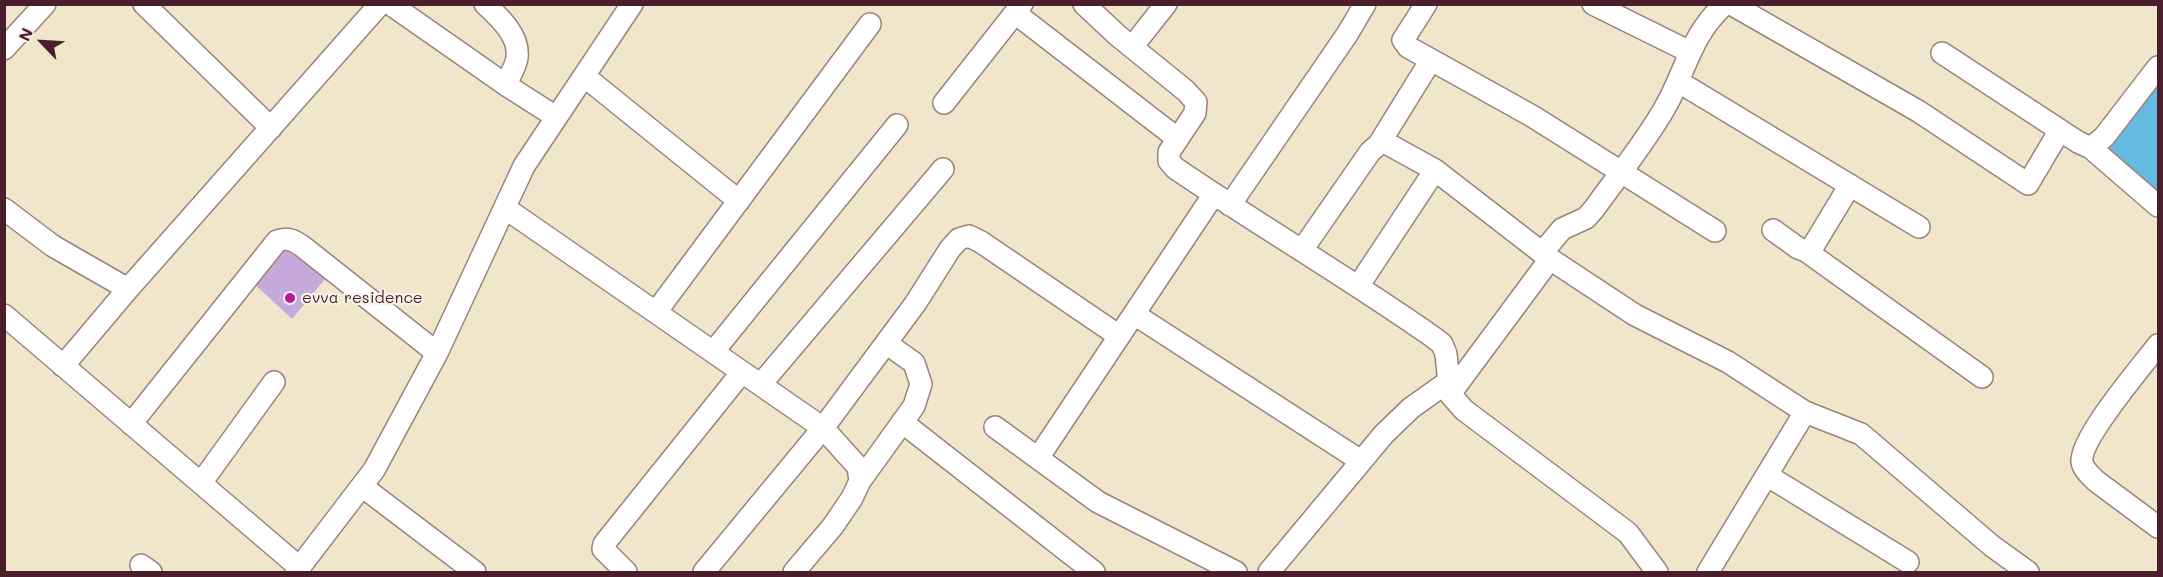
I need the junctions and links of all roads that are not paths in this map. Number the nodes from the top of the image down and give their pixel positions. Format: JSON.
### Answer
{"nodes":[{"id":1,"x":45,"y":4,"type":"edge"},
{"id":2,"x":144,"y":4,"type":"edge"},
{"id":3,"x":380,"y":4,"type":"edge"},
{"id":4,"x":390,"y":4,"type":"edge"},
{"id":5,"x":632,"y":4,"type":"edge"},
{"id":6,"x":1166,"y":4,"type":"edge"},
{"id":7,"x":1365,"y":4,"type":"edge"},
{"id":8,"x":1426,"y":4,"type":"edge"},
{"id":9,"x":1593,"y":4,"type":"edge"},
{"id":10,"x":1725,"y":4,"type":"edge"},
{"id":11,"x":1731,"y":4,"type":"edge"},
{"id":12,"x":1085,"y":5,"type":"edge"},
{"id":13,"x":495,"y":8,"type":"edge"},
{"id":14,"x":1019,"y":9,"type":"edge"},
{"id":15,"x":870,"y":24,"type":"dead end"},
{"id":16,"x":1132,"y":47,"type":"junction"},
{"id":17,"x":4,"y":49,"type":"edge"},
{"id":18,"x":1690,"y":52,"type":"junction"},
{"id":19,"x":1942,"y":53,"type":"dead end"},
{"id":20,"x":1431,"y":60,"type":"junction"},
{"id":21,"x":2158,"y":67,"type":"edge"},
{"id":22,"x":584,"y":76,"type":"junction"},
{"id":23,"x":1679,"y":82,"type":"junction"},
{"id":24,"x":506,"y":85,"type":"junction"},
{"id":25,"x":944,"y":103,"type":"dead end"},
{"id":26,"x":556,"y":117,"type":"junction"},
{"id":27,"x":897,"y":125,"type":"dead end"},
{"id":28,"x":271,"y":128,"type":"junction"},
{"id":29,"x":2060,"y":130,"type":"junction"},
{"id":30,"x":1178,"y":139,"type":"junction"},
{"id":31,"x":1379,"y":144,"type":"junction"},
{"id":32,"x":2091,"y":148,"type":"junction"},
{"id":33,"x":943,"y":169,"type":"dead end"},
{"id":34,"x":1435,"y":170,"type":"junction"},
{"id":35,"x":1621,"y":172,"type":"junction"},
{"id":36,"x":1850,"y":186,"type":"junction"},
{"id":37,"x":1222,"y":200,"type":"junction"},
{"id":38,"x":739,"y":201,"type":"junction"},
{"id":39,"x":2158,"y":206,"type":"edge"},
{"id":40,"x":505,"y":208,"type":"junction"},
{"id":41,"x":4,"y":209,"type":"edge"},
{"id":42,"x":1919,"y":227,"type":"dead end"},
{"id":43,"x":1773,"y":230,"type":"dead end"},
{"id":44,"x":1715,"y":231,"type":"dead end"},
{"id":45,"x":1302,"y":250,"type":"junction"},
{"id":46,"x":1806,"y":251,"type":"junction"},
{"id":47,"x":1546,"y":256,"type":"junction"},
{"id":48,"x":1359,"y":285,"type":"junction"},
{"id":49,"x":128,"y":289,"type":"junction"},
{"id":50,"x":656,"y":312,"type":"junction"},
{"id":51,"x":1134,"y":314,"type":"junction"},
{"id":52,"x":4,"y":315,"type":"edge"},
{"id":53,"x":1119,"y":336,"type":"junction"},
{"id":54,"x":886,"y":343,"type":"junction"},
{"id":55,"x":2158,"y":345,"type":"edge"},
{"id":56,"x":713,"y":352,"type":"junction"},
{"id":57,"x":437,"y":353,"type":"junction"},
{"id":58,"x":63,"y":366,"type":"junction"},
{"id":59,"x":742,"y":372,"type":"junction"},
{"id":60,"x":1982,"y":377,"type":"dead end"},
{"id":61,"x":274,"y":382,"type":"dead end"},
{"id":62,"x":761,"y":384,"type":"junction"},
{"id":63,"x":1449,"y":388,"type":"junction"},
{"id":64,"x":1805,"y":412,"type":"junction"},
{"id":65,"x":902,"y":422,"type":"junction"},
{"id":66,"x":131,"y":424,"type":"junction"},
{"id":67,"x":995,"y":427,"type":"dead end"},
{"id":68,"x":824,"y":428,"type":"junction"},
{"id":69,"x":1038,"y":458,"type":"junction"},
{"id":70,"x":1361,"y":461,"type":"junction"},
{"id":71,"x":1768,"y":476,"type":"junction"},
{"id":72,"x":860,"y":481,"type":"junction"},
{"id":73,"x":201,"y":483,"type":"junction"},
{"id":74,"x":363,"y":488,"type":"junction"},
{"id":75,"x":2158,"y":527,"type":"edge"},
{"id":76,"x":1908,"y":562,"type":"dead end"},
{"id":77,"x":617,"y":569,"type":"edge"},
{"id":78,"x":298,"y":570,"type":"edge"},
{"id":79,"x":475,"y":573,"type":"edge"},
{"id":80,"x":704,"y":573,"type":"edge"},
{"id":81,"x":794,"y":573,"type":"edge"},
{"id":82,"x":1094,"y":573,"type":"edge"},
{"id":83,"x":1236,"y":573,"type":"edge"},
{"id":84,"x":1269,"y":573,"type":"edge"},
{"id":85,"x":1657,"y":573,"type":"edge"},
{"id":86,"x":1708,"y":573,"type":"edge"},
{"id":87,"x":2028,"y":573,"type":"edge"}],
"edges":[{"from":1,"to":17,"type":"street"},
{"from":2,"to":28,"type":"street"},
{"from":3,"to":28,"type":"street"},
{"from":4,"to":24,"type":"street"},
{"from":5,"to":22,"type":"street"},
{"from":6,"to":16,"type":"street"},
{"from":7,"to":37,"type":"street"},
{"from":8,"to":20,"type":"street"},
{"from":9,"to":18,"type":"street"},
{"from":10,"to":18,"type":"street"},
{"from":11,"to":29,"type":"street"},
{"from":12,"to":16,"type":"street"},
{"from":13,"to":24,"type":"street"},
{"from":14,"to":25,"type":"street"},
{"from":14,"to":30,"type":"street"},
{"from":15,"to":38,"type":"street"},
{"from":16,"to":30,"type":"street"},
{"from":18,"to":23,"type":"street"},
{"from":19,"to":29,"type":"street"},
{"from":20,"to":31,"type":"street"},
{"from":20,"to":35,"type":"street"},
{"from":21,"to":32,"type":"street"},
{"from":22,"to":26,"type":"street"},
{"from":22,"to":38,"type":"street"},
{"from":23,"to":35,"type":"street"},
{"from":23,"to":36,"type":"street"},
{"from":24,"to":26,"type":"street"},
{"from":26,"to":40,"type":"street"},
{"from":27,"to":56,"type":"street"},
{"from":28,"to":49,"type":"street"},
{"from":29,"to":32,"type":"street"},
{"from":30,"to":37,"type":"street"},
{"from":31,"to":34,"type":"street"},
{"from":31,"to":45,"type":"street"},
{"from":32,"to":39,"type":"street"},
{"from":33,"to":62,"type":"street"},
{"from":34,"to":47,"type":"street"},
{"from":34,"to":48,"type":"street"},
{"from":35,"to":44,"type":"street"},
{"from":35,"to":47,"type":"street"},
{"from":36,"to":42,"type":"street"},
{"from":36,"to":46,"type":"street"},
{"from":37,"to":45,"type":"street"},
{"from":37,"to":51,"type":"street"},
{"from":38,"to":50,"type":"street"},
{"from":40,"to":50,"type":"street"},
{"from":40,"to":57,"type":"street"},
{"from":41,"to":49,"type":"street"},
{"from":43,"to":46,"type":"street"},
{"from":45,"to":48,"type":"street"},
{"from":46,"to":60,"type":"street"},
{"from":47,"to":63,"type":"street"},
{"from":47,"to":64,"type":"street"},
{"from":48,"to":63,"type":"street"},
{"from":49,"to":58,"type":"street"},
{"from":50,"to":56,"type":"street"},
{"from":51,"to":53,"type":"street"},
{"from":51,"to":70,"type":"street"},
{"from":52,"to":58,"type":"street"},
{"from":53,"to":54,"type":"street"},
{"from":53,"to":69,"type":"street"},
{"from":54,"to":65,"type":"street"},
{"from":54,"to":68,"type":"street"},
{"from":55,"to":75,"type":"street"},
{"from":56,"to":59,"type":"street"},
{"from":57,"to":66,"type":"street"},
{"from":57,"to":74,"type":"street"},
{"from":58,"to":66,"type":"street"},
{"from":59,"to":62,"type":"street"},
{"from":59,"to":77,"type":"street"},
{"from":61,"to":73,"type":"street"},
{"from":62,"to":68,"type":"street"},
{"from":63,"to":70,"type":"street"},
{"from":63,"to":85,"type":"street"},
{"from":64,"to":71,"type":"street"},
{"from":64,"to":87,"type":"street"},
{"from":65,"to":72,"type":"street"},
{"from":65,"to":82,"type":"street"},
{"from":66,"to":73,"type":"street"},
{"from":67,"to":69,"type":"street"},
{"from":68,"to":72,"type":"street"},
{"from":68,"to":80,"type":"street"},
{"from":69,"to":83,"type":"street"},
{"from":70,"to":84,"type":"street"},
{"from":71,"to":76,"type":"street"},
{"from":71,"to":86,"type":"street"},
{"from":72,"to":81,"type":"street"},
{"from":73,"to":78,"type":"street"},
{"from":74,"to":78,"type":"street"},
{"from":74,"to":79,"type":"street"}]}
